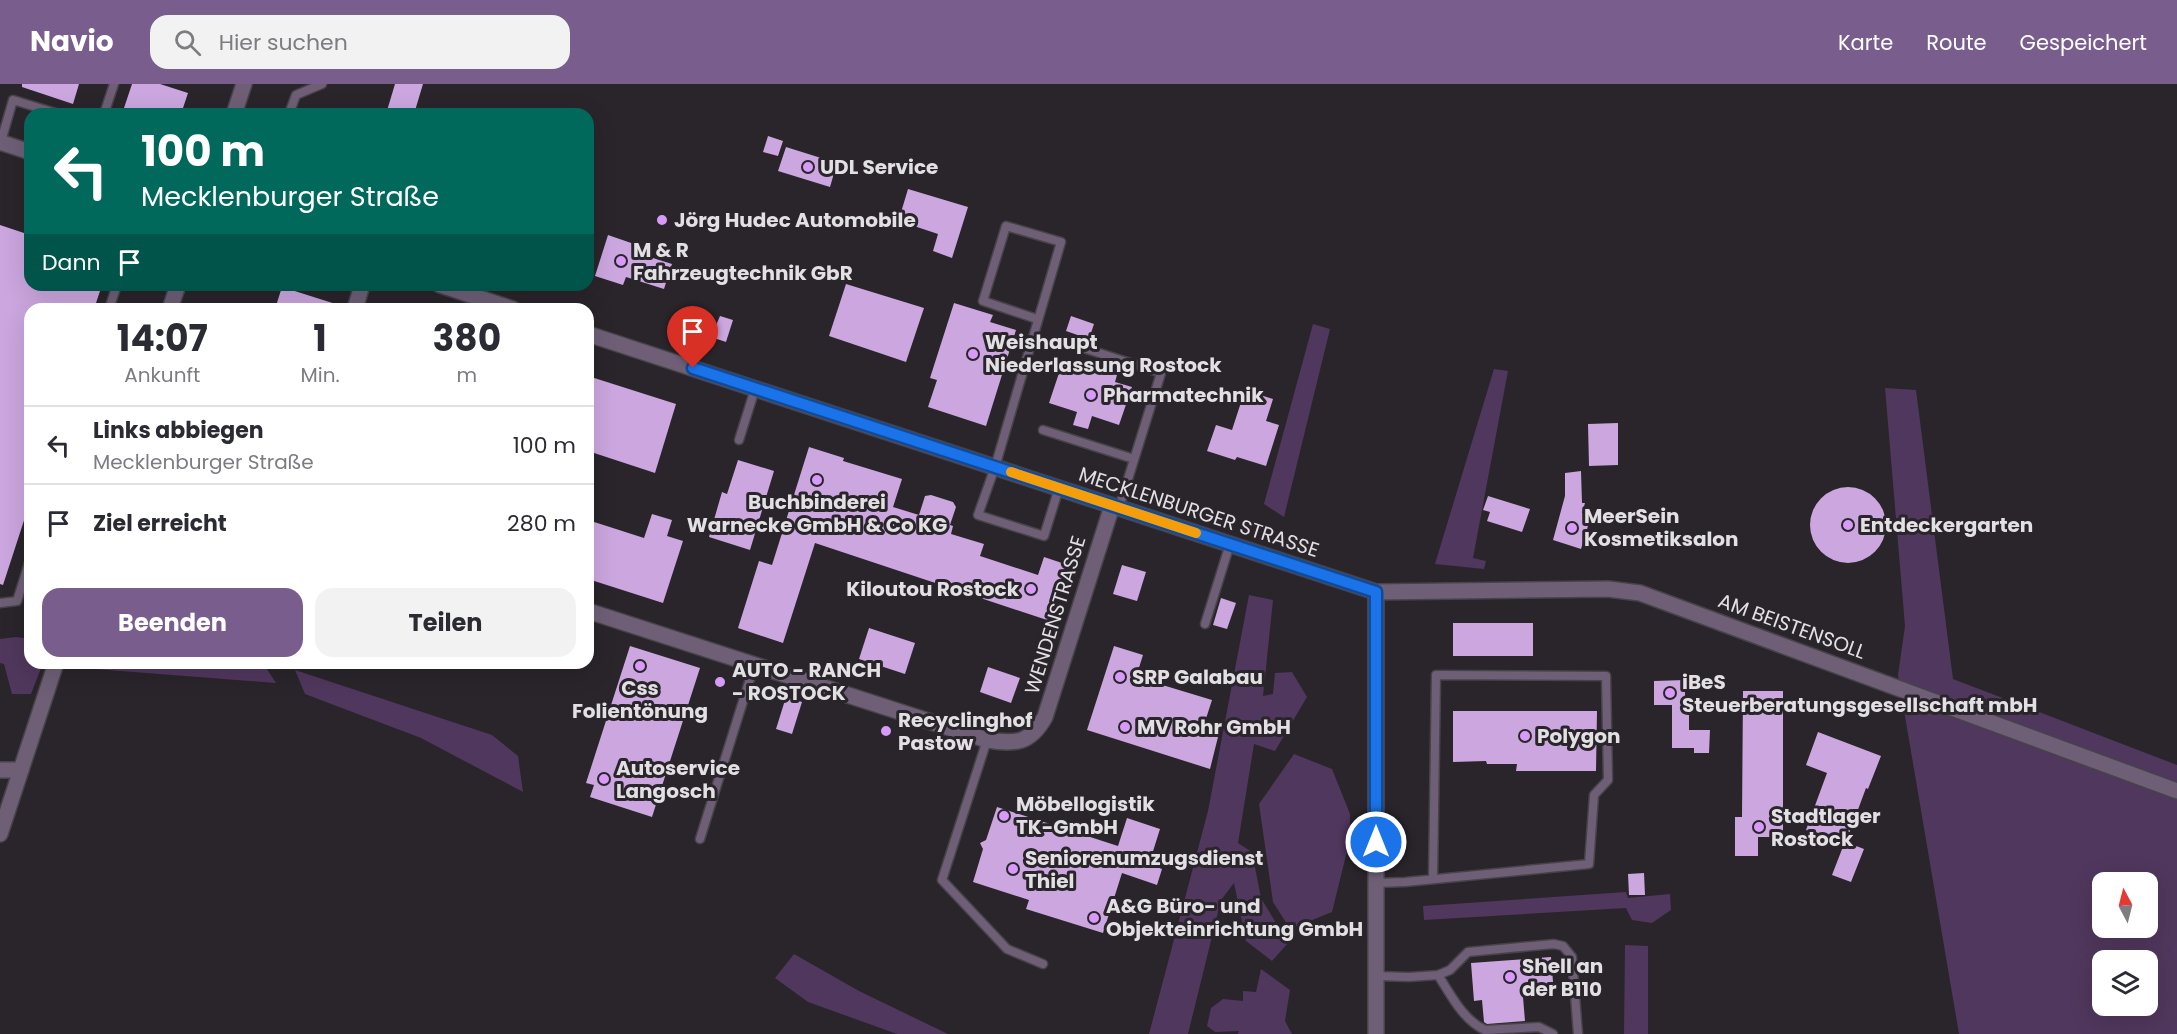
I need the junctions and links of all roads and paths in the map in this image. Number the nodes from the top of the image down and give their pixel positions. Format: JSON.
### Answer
{"nodes":[{"id":1,"x":114,"y":84,"type":"edge"},
{"id":2,"x":244,"y":84,"type":"edge"},
{"id":3,"x":322,"y":84,"type":"edge"},
{"id":4,"x":39,"y":108,"type":"edge"},
{"id":5,"x":106,"y":108,"type":"edge"},
{"id":6,"x":236,"y":108,"type":"edge"},
{"id":7,"x":291,"y":108,"type":"edge"},
{"id":8,"x":0,"y":143,"type":"edge"},
{"id":9,"x":24,"y":150,"type":"edge"},
{"id":10,"x":458,"y":291,"type":"edge"},
{"id":11,"x":495,"y":303,"type":"edge"},
{"id":12,"x":1037,"y":319,"type":"junction"},
{"id":13,"x":594,"y":336,"type":"edge"},
{"id":14,"x":1065,"y":342,"type":"dead end"},
{"id":15,"x":755,"y":389,"type":"junction"},
{"id":16,"x":1043,"y":430,"type":"dead end"},
{"id":17,"x":739,"y":440,"type":"dead end"},
{"id":18,"x":1134,"y":459,"type":"junction"},
{"id":19,"x":995,"y":467,"type":"junction"},
{"id":20,"x":1059,"y":488,"type":"junction"},
{"id":21,"x":1116,"y":507,"type":"junction"},
{"id":22,"x":1230,"y":544,"type":"junction"},
{"id":23,"x":24,"y":579,"type":"edge"},
{"id":24,"x":1376,"y":592,"type":"junction"},
{"id":25,"x":0,"y":603,"type":"edge"},
{"id":26,"x":594,"y":612,"type":"edge"},
{"id":27,"x":1205,"y":624,"type":"dead end"},
{"id":28,"x":754,"y":666,"type":"junction"},
{"id":29,"x":54,"y":669,"type":"edge"},
{"id":30,"x":987,"y":740,"type":"junction"},
{"id":31,"x":0,"y":770,"type":"edge"},
{"id":32,"x":21,"y":770,"type":"junction"},
{"id":33,"x":2177,"y":791,"type":"edge"},
{"id":34,"x":0,"y":834,"type":"edge"},
{"id":35,"x":700,"y":839,"type":"dead end"},
{"id":36,"x":1433,"y":879,"type":"junction"},
{"id":37,"x":1376,"y":883,"type":"junction"},
{"id":38,"x":1043,"y":964,"type":"dead end"},
{"id":39,"x":1438,"y":975,"type":"junction"},
{"id":40,"x":1376,"y":976,"type":"junction"},
{"id":41,"x":1376,"y":1034,"type":"edge"},
{"id":42,"x":1553,"y":1034,"type":"edge"},
{"id":43,"x":1578,"y":1034,"type":"edge"}],
"edges":[{"from":1,"to":5,"type":"lane"},
{"from":2,"to":6,"type":"street"},
{"from":3,"to":7,"type":"lane"},
{"from":4,"to":8,"type":"lane"},
{"from":8,"to":9,"type":"street"},
{"from":10,"to":11,"type":"street"},
{"from":12,"to":12,"type":"lane"},
{"from":12,"to":19,"type":"lane"},
{"from":13,"to":15,"type":"street","name":"MECKLENBURGER STRASSE"},
{"from":14,"to":18,"type":"lane"},
{"from":15,"to":17,"type":"lane"},
{"from":15,"to":19,"type":"street","name":"MECKLENBURGER STRASSE"},
{"from":16,"to":18,"type":"lane"},
{"from":18,"to":21,"type":"lane"},
{"from":19,"to":20,"type":"street","name":"MECKLENBURGER STRASSE"},
{"from":19,"to":20,"type":"lane"},
{"from":20,"to":21,"type":"street","name":"MECKLENBURGER STRASSE"},
{"from":21,"to":22,"type":"street","name":"MECKLENBURGER STRASSE"},
{"from":21,"to":30,"type":"street","name":"WENDENSTRASSE"},
{"from":22,"to":24,"type":"street","name":"MECKLENBURGER STRASSE"},
{"from":22,"to":27,"type":"lane"},
{"from":23,"to":25,"type":"lane"},
{"from":24,"to":33,"type":"street","name":"AM BEISTENSOLL"},
{"from":24,"to":37,"type":"street"},
{"from":26,"to":28,"type":"street","name":"WENDENSTRASSE"},
{"from":28,"to":30,"type":"street","name":"WENDENSTRASSE"},
{"from":28,"to":35,"type":"lane"},
{"from":29,"to":32,"type":"street"},
{"from":30,"to":38,"type":"lane"},
{"from":31,"to":32,"type":"street"},
{"from":32,"to":34,"type":"street"},
{"from":36,"to":36,"type":"lane"},
{"from":36,"to":37,"type":"lane"},
{"from":37,"to":40,"type":"street"},
{"from":39,"to":40,"type":"lane"},
{"from":39,"to":42,"type":"lane"},
{"from":39,"to":43,"type":"lane"},
{"from":40,"to":41,"type":"street"}]}
